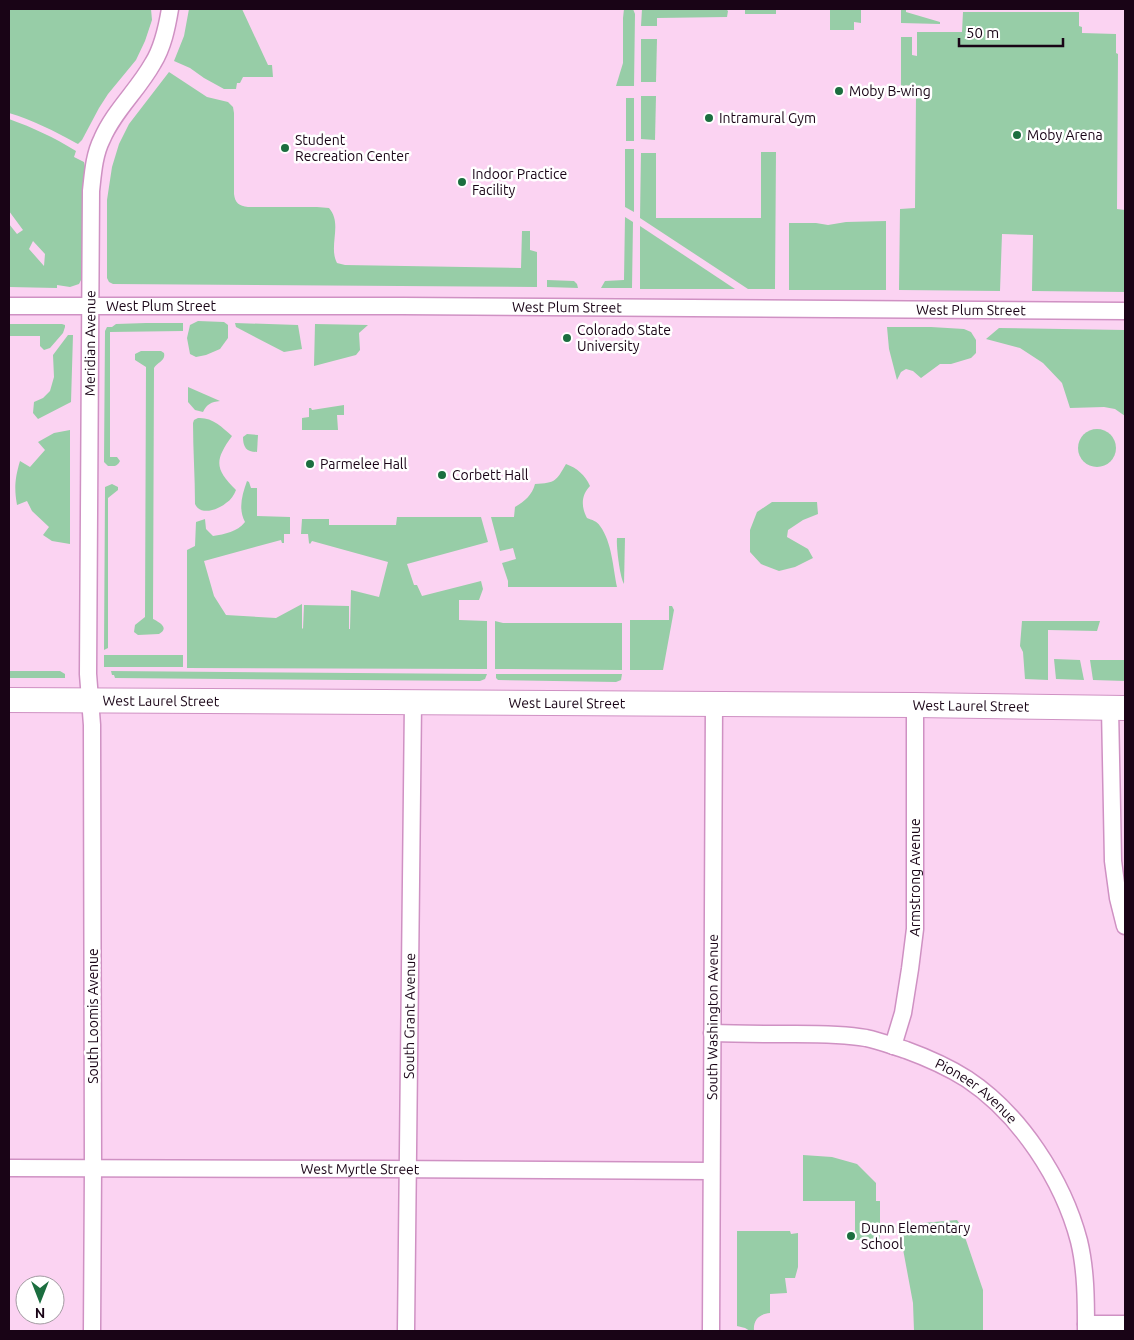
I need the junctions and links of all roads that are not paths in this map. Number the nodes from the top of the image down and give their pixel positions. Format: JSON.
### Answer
{"nodes":[{"id":1,"x":170,"y":9,"type":"edge"},
{"id":2,"x":90,"y":305,"type":"junction"},
{"id":3,"x":9,"y":306,"type":"edge"},
{"id":4,"x":1125,"y":311,"type":"edge"},
{"id":5,"x":9,"y":700,"type":"edge"},
{"id":6,"x":90,"y":700,"type":"junction"},
{"id":7,"x":413,"y":702,"type":"junction"},
{"id":8,"x":714,"y":704,"type":"junction"},
{"id":9,"x":915,"y":705,"type":"junction"},
{"id":10,"x":1118,"y":708,"type":"edge"},
{"id":11,"x":1125,"y":926,"type":"edge"},
{"id":12,"x":712,"y":1034,"type":"junction"},
{"id":13,"x":894,"y":1046,"type":"junction"},
{"id":14,"x":9,"y":1168,"type":"edge"},
{"id":15,"x":93,"y":1169,"type":"junction"},
{"id":16,"x":408,"y":1169,"type":"junction"},
{"id":17,"x":711,"y":1171,"type":"junction"},
{"id":18,"x":1125,"y":1324,"type":"edge"},
{"id":19,"x":1086,"y":1328,"type":"edge"},
{"id":20,"x":92,"y":1331,"type":"edge"},
{"id":21,"x":406,"y":1331,"type":"edge"},
{"id":22,"x":711,"y":1331,"type":"edge"}],
"edges":[{"from":1,"to":2,"type":"street","name":"Meridian Avenue"},
{"from":2,"to":3,"type":"street","name":"West Plum Street"},
{"from":2,"to":4,"type":"street","name":"West Plum Street"},
{"from":2,"to":6,"type":"street","name":"Meridian Avenue"},
{"from":5,"to":6,"type":"main road","name":"West Laurel Street"},
{"from":6,"to":7,"type":"main road","name":"West Laurel Street"},
{"from":6,"to":15,"type":"street","name":"South Loomis Avenue"},
{"from":7,"to":8,"type":"main road","name":"West Laurel Street"},
{"from":7,"to":16,"type":"street","name":"South Grant Avenue"},
{"from":8,"to":9,"type":"main road","name":"West Laurel Street"},
{"from":8,"to":12,"type":"street","name":"South Washington Avenue"},
{"from":9,"to":10,"type":"main road","name":"West Laurel Street"},
{"from":9,"to":13,"type":"street","name":"Armstrong Avenue"},
{"from":10,"to":11,"type":"street"},
{"from":12,"to":13,"type":"street","name":"Pioneer Avenue"},
{"from":12,"to":17,"type":"street","name":"South Washington Avenue"},
{"from":13,"to":19,"type":"street","name":"Pioneer Avenue"},
{"from":14,"to":15,"type":"street","name":"West Myrtle Street"},
{"from":15,"to":16,"type":"street","name":"West Myrtle Street"},
{"from":15,"to":20,"type":"street","name":"South Loomis Avenue"},
{"from":16,"to":17,"type":"street","name":"West Myrtle Street"},
{"from":16,"to":21,"type":"street","name":"South Grant Avenue"},
{"from":17,"to":22,"type":"street","name":"South Washington Avenue"},
{"from":18,"to":19,"type":"street"}]}
